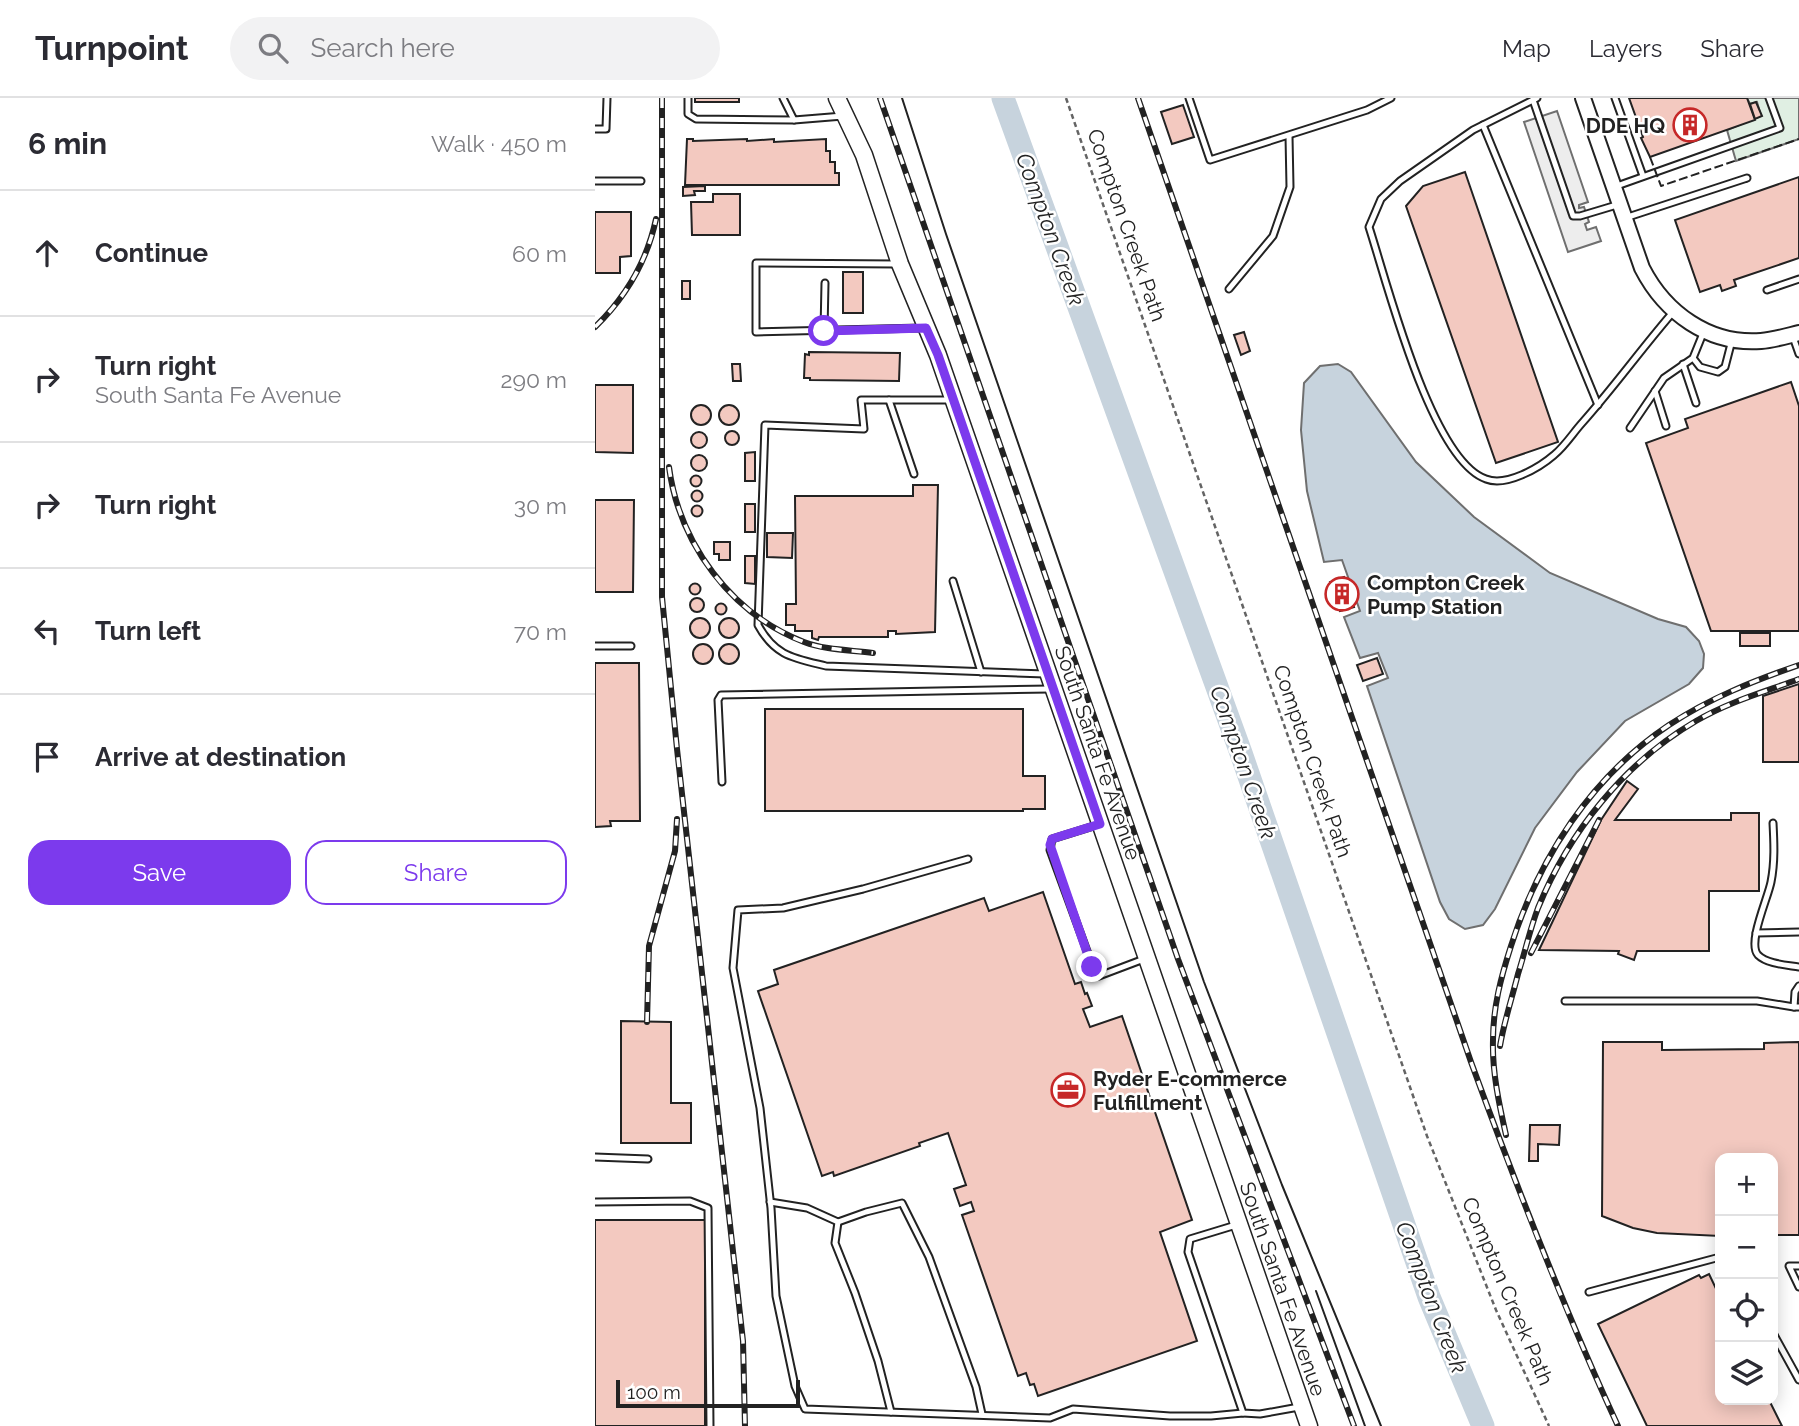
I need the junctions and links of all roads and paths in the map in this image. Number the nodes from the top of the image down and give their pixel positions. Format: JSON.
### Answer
{"nodes":[{"id":1,"x":607,"y":98,"type":"edge"},
{"id":2,"x":688,"y":98,"type":"edge"},
{"id":3,"x":783,"y":98,"type":"edge"},
{"id":4,"x":837,"y":98,"type":"edge"},
{"id":5,"x":1066,"y":98,"type":"edge"},
{"id":6,"x":1189,"y":98,"type":"edge"},
{"id":7,"x":1391,"y":98,"type":"edge"},
{"id":8,"x":1583,"y":98,"type":"edge"},
{"id":9,"x":1615,"y":98,"type":"edge"},
{"id":10,"x":1769,"y":98,"type":"edge"},
{"id":11,"x":1535,"y":99,"type":"edge"},
{"id":12,"x":846,"y":116,"type":"junction"},
{"id":13,"x":795,"y":120,"type":"junction"},
{"id":14,"x":1483,"y":125,"type":"junction"},
{"id":15,"x":595,"y":128,"type":"edge"},
{"id":16,"x":1289,"y":136,"type":"junction"},
{"id":17,"x":1643,"y":176,"type":"junction"},
{"id":18,"x":1747,"y":178,"type":"dead end"},
{"id":19,"x":595,"y":181,"type":"edge"},
{"id":20,"x":641,"y":181,"type":"dead end"},
{"id":21,"x":1614,"y":187,"type":"junction"},
{"id":22,"x":1620,"y":204,"type":"junction"},
{"id":23,"x":1625,"y":218,"type":"junction"},
{"id":24,"x":900,"y":264,"type":"junction"},
{"id":25,"x":1799,"y":279,"type":"edge"},
{"id":26,"x":825,"y":283,"type":"dead end"},
{"id":27,"x":1229,"y":289,"type":"dead end"},
{"id":28,"x":1767,"y":290,"type":"dead end"},
{"id":29,"x":1674,"y":311,"type":"junction"},
{"id":30,"x":926,"y":328,"type":"junction"},
{"id":31,"x":824,"y":331,"type":"junction"},
{"id":32,"x":1704,"y":331,"type":"junction"},
{"id":33,"x":1795,"y":334,"type":"edge"},
{"id":34,"x":1733,"y":339,"type":"junction"},
{"id":35,"x":1799,"y":354,"type":"edge"},
{"id":36,"x":1693,"y":358,"type":"junction"},
{"id":37,"x":1683,"y":364,"type":"junction"},
{"id":38,"x":1655,"y":391,"type":"junction"},
{"id":39,"x":889,"y":400,"type":"junction"},
{"id":40,"x":954,"y":400,"type":"junction"},
{"id":41,"x":1696,"y":403,"type":"dead end"},
{"id":42,"x":1598,"y":405,"type":"junction"},
{"id":43,"x":1666,"y":426,"type":"dead end"},
{"id":44,"x":1630,"y":428,"type":"dead end"},
{"id":45,"x":915,"y":474,"type":"dead end"},
{"id":46,"x":953,"y":581,"type":"dead end"},
{"id":47,"x":595,"y":646,"type":"edge"},
{"id":48,"x":631,"y":646,"type":"dead end"},
{"id":49,"x":981,"y":672,"type":"junction"},
{"id":50,"x":1051,"y":682,"type":"junction"},
{"id":51,"x":722,"y":782,"type":"dead end"},
{"id":52,"x":1773,"y":823,"type":"dead end"},
{"id":53,"x":1100,"y":824,"type":"junction"},
{"id":54,"x":968,"y":859,"type":"dead end"},
{"id":55,"x":1799,"y":932,"type":"edge"},
{"id":56,"x":1756,"y":933,"type":"junction"},
{"id":57,"x":1147,"y":958,"type":"junction"},
{"id":58,"x":1799,"y":967,"type":"edge"},
{"id":59,"x":1799,"y":986,"type":"edge"},
{"id":60,"x":1565,"y":1001,"type":"dead end"},
{"id":61,"x":1797,"y":1007,"type":"edge"},
{"id":62,"x":595,"y":1157,"type":"edge"},
{"id":63,"x":648,"y":1159,"type":"dead end"},
{"id":64,"x":595,"y":1202,"type":"edge"},
{"id":65,"x":770,"y":1202,"type":"junction"},
{"id":66,"x":838,"y":1222,"type":"junction"},
{"id":67,"x":1239,"y":1224,"type":"junction"},
{"id":68,"x":1715,"y":1258,"type":"edge"},
{"id":69,"x":1799,"y":1266,"type":"edge"},
{"id":70,"x":1799,"y":1287,"type":"edge"},
{"id":71,"x":1589,"y":1292,"type":"dead end"},
{"id":72,"x":1778,"y":1342,"type":"edge"},
{"id":73,"x":1799,"y":1380,"type":"edge"},
{"id":74,"x":1302,"y":1406,"type":"junction"},
{"id":75,"x":891,"y":1412,"type":"junction"},
{"id":76,"x":1243,"y":1413,"type":"junction"},
{"id":77,"x":982,"y":1414,"type":"junction"},
{"id":78,"x":710,"y":1426,"type":"edge"},
{"id":79,"x":1309,"y":1426,"type":"edge"},
{"id":80,"x":1549,"y":1426,"type":"edge"}],
"edges":[{"from":1,"to":15,"type":"lane"},
{"from":2,"to":13,"type":"lane"},
{"from":3,"to":13,"type":"lane"},
{"from":4,"to":12,"type":"main road","name":"South Santa Fe Avenue"},
{"from":5,"to":80,"type":"path","name":"Compton Creek Path"},
{"from":6,"to":16,"type":"lane"},
{"from":7,"to":16,"type":"lane"},
{"from":8,"to":21,"type":"street"},
{"from":9,"to":17,"type":"lane"},
{"from":10,"to":17,"type":"lane"},
{"from":11,"to":14,"type":"lane"},
{"from":11,"to":22,"type":"lane"},
{"from":12,"to":13,"type":"lane"},
{"from":12,"to":24,"type":"main road","name":"South Santa Fe Avenue"},
{"from":14,"to":42,"type":"lane"},
{"from":14,"to":42,"type":"lane"},
{"from":16,"to":27,"type":"lane"},
{"from":17,"to":21,"type":"lane"},
{"from":18,"to":23,"type":"lane"},
{"from":19,"to":20,"type":"lane"},
{"from":21,"to":22,"type":"street"},
{"from":22,"to":23,"type":"street"},
{"from":23,"to":29,"type":"street"},
{"from":24,"to":30,"type":"main road","name":"South Santa Fe Avenue"},
{"from":24,"to":31,"type":"lane"},
{"from":25,"to":28,"type":"lane"},
{"from":26,"to":31,"type":"lane"},
{"from":29,"to":32,"type":"street"},
{"from":29,"to":42,"type":"lane"},
{"from":30,"to":31,"type":"lane"},
{"from":30,"to":40,"type":"main road","name":"South Santa Fe Avenue"},
{"from":32,"to":34,"type":"street"},
{"from":32,"to":36,"type":"lane"},
{"from":33,"to":34,"type":"street"},
{"from":33,"to":35,"type":"lane"},
{"from":34,"to":36,"type":"lane"},
{"from":36,"to":37,"type":"lane"},
{"from":37,"to":38,"type":"lane"},
{"from":37,"to":41,"type":"lane"},
{"from":38,"to":43,"type":"lane"},
{"from":38,"to":44,"type":"lane"},
{"from":39,"to":40,"type":"lane"},
{"from":39,"to":45,"type":"lane"},
{"from":39,"to":49,"type":"lane"},
{"from":40,"to":50,"type":"main road","name":"South Santa Fe Avenue"},
{"from":46,"to":49,"type":"lane"},
{"from":47,"to":48,"type":"lane"},
{"from":49,"to":50,"type":"lane"},
{"from":50,"to":51,"type":"lane"},
{"from":50,"to":53,"type":"main road","name":"South Santa Fe Avenue"},
{"from":52,"to":56,"type":"lane"},
{"from":53,"to":57,"type":"main road","name":"South Santa Fe Avenue"},
{"from":53,"to":57,"type":"lane"},
{"from":54,"to":65,"type":"lane"},
{"from":55,"to":56,"type":"lane"},
{"from":56,"to":58,"type":"lane"},
{"from":57,"to":67,"type":"main road","name":"South Santa Fe Avenue"},
{"from":59,"to":61,"type":"lane"},
{"from":60,"to":61,"type":"lane"},
{"from":62,"to":63,"type":"lane"},
{"from":64,"to":78,"type":"lane"},
{"from":65,"to":66,"type":"lane"},
{"from":65,"to":75,"type":"lane"},
{"from":66,"to":75,"type":"lane"},
{"from":66,"to":77,"type":"lane"},
{"from":67,"to":74,"type":"main road","name":"South Santa Fe Avenue"},
{"from":67,"to":76,"type":"lane"},
{"from":68,"to":71,"type":"lane"},
{"from":69,"to":70,"type":"lane"},
{"from":72,"to":73,"type":"lane"},
{"from":74,"to":76,"type":"lane"},
{"from":74,"to":79,"type":"main road","name":"South Santa Fe Avenue"},
{"from":75,"to":77,"type":"lane"},
{"from":76,"to":77,"type":"lane"}]}
